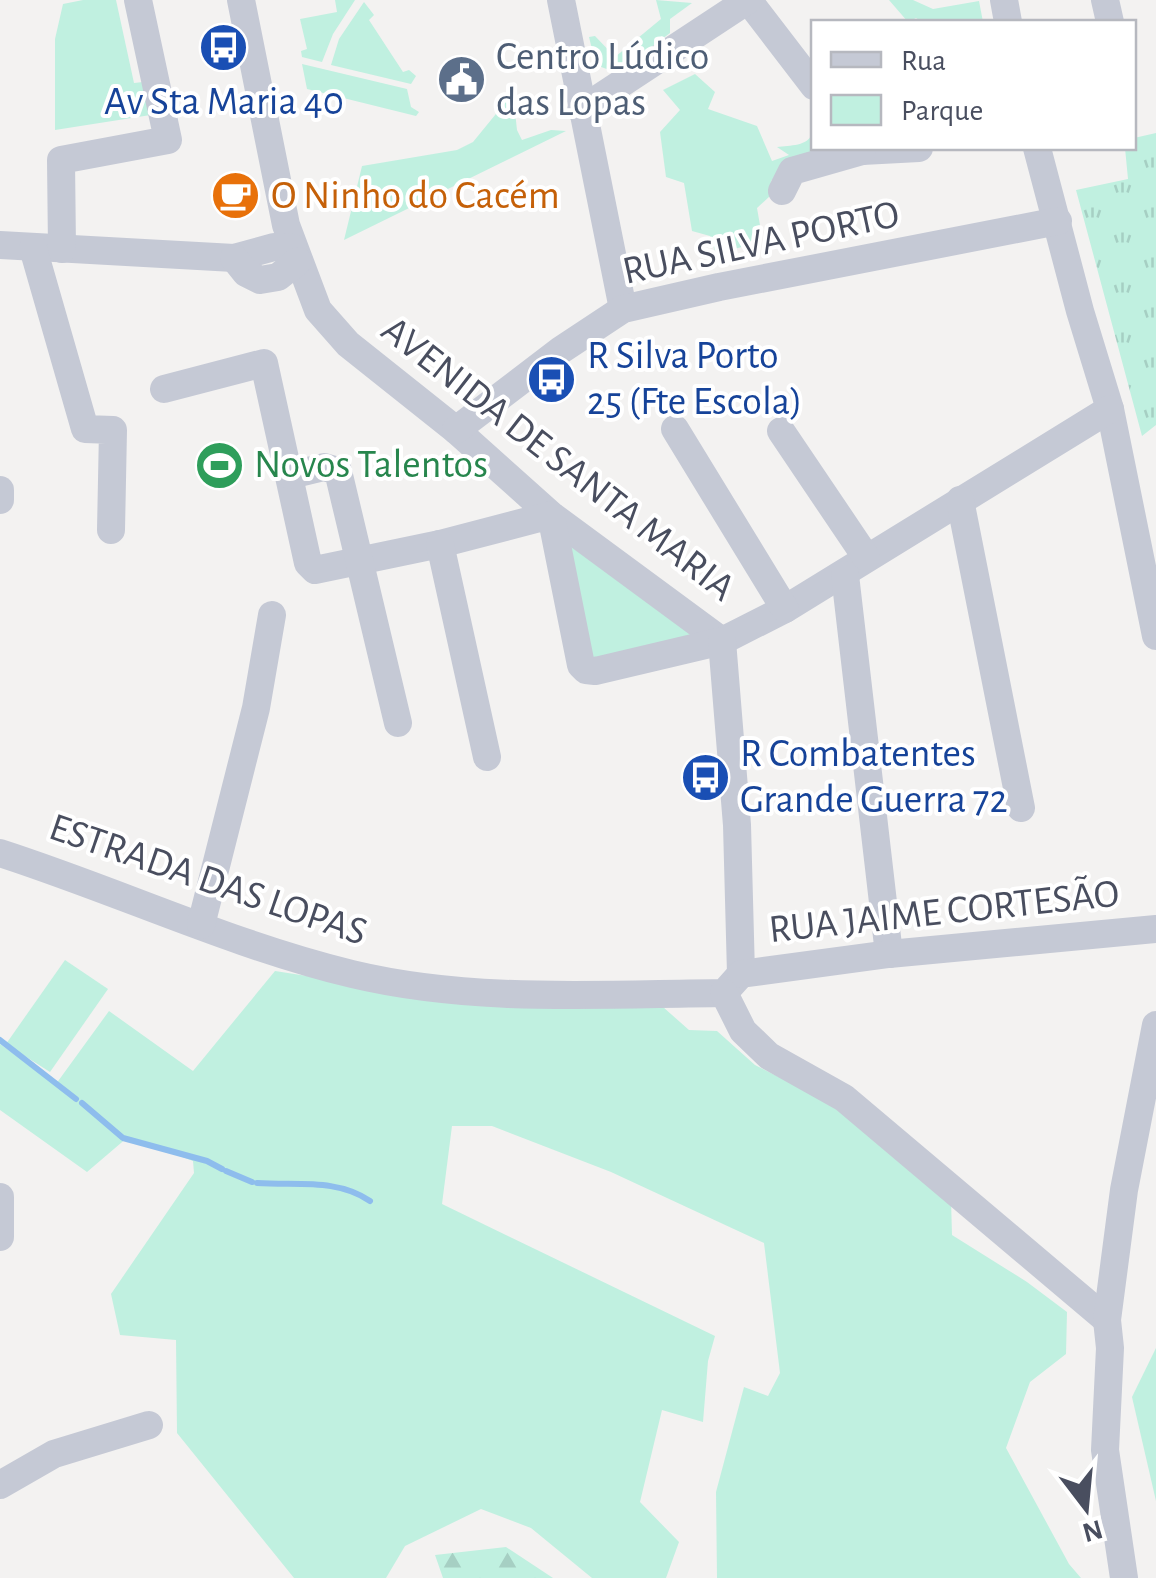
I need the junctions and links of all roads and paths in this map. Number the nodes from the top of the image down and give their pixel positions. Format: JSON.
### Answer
{"nodes":[{"id":1,"x":138,"y":0,"type":"edge"},
{"id":2,"x":241,"y":0,"type":"edge"},
{"id":3,"x":561,"y":0,"type":"edge"},
{"id":4,"x":748,"y":0,"type":"edge"},
{"id":5,"x":811,"y":82,"type":"edge"},
{"id":6,"x":581,"y":110,"type":"junction"},
{"id":7,"x":858,"y":150,"type":"edge"},
{"id":8,"x":1038,"y":150,"type":"edge"},
{"id":9,"x":782,"y":192,"type":"dead end"},
{"id":10,"x":1058,"y":221,"type":"junction"},
{"id":11,"x":292,"y":245,"type":"junction"},
{"id":12,"x":0,"y":246,"type":"edge"},
{"id":13,"x":33,"y":248,"type":"junction"},
{"id":14,"x":62,"y":249,"type":"junction"},
{"id":15,"x":234,"y":258,"type":"junction"},
{"id":16,"x":260,"y":280,"type":"junction"},
{"id":17,"x":622,"y":309,"type":"junction"},
{"id":18,"x":318,"y":310,"type":"junction"},
{"id":19,"x":164,"y":390,"type":"dead end"},
{"id":20,"x":1110,"y":409,"type":"junction"},
{"id":21,"x":675,"y":429,"type":"dead end"},
{"id":22,"x":456,"y":430,"type":"junction"},
{"id":23,"x":781,"y":431,"type":"dead end"},
{"id":24,"x":291,"y":476,"type":"junction"},
{"id":25,"x":0,"y":490,"type":"edge"},
{"id":26,"x":0,"y":500,"type":"edge"},
{"id":27,"x":960,"y":500,"type":"junction"},
{"id":28,"x":551,"y":515,"type":"junction"},
{"id":29,"x":110,"y":530,"type":"dead end"},
{"id":30,"x":440,"y":544,"type":"junction"},
{"id":31,"x":360,"y":561,"type":"junction"},
{"id":32,"x":856,"y":566,"type":"junction"},
{"id":33,"x":785,"y":609,"type":"junction"},
{"id":34,"x":272,"y":615,"type":"dead end"},
{"id":35,"x":1156,"y":636,"type":"edge"},
{"id":36,"x":722,"y":641,"type":"junction"},
{"id":37,"x":398,"y":724,"type":"dead end"},
{"id":38,"x":487,"y":758,"type":"dead end"},
{"id":39,"x":1021,"y":808,"type":"dead end"},
{"id":40,"x":0,"y":852,"type":"edge"},
{"id":41,"x":201,"y":925,"type":"junction"},
{"id":42,"x":1156,"y":929,"type":"edge"},
{"id":43,"x":889,"y":954,"type":"junction"},
{"id":44,"x":733,"y":984,"type":"junction"},
{"id":45,"x":1156,"y":1025,"type":"edge"},
{"id":46,"x":0,"y":1197,"type":"edge"},
{"id":47,"x":0,"y":1237,"type":"edge"},
{"id":48,"x":1108,"y":1320,"type":"junction"},
{"id":49,"x":149,"y":1425,"type":"dead end"},
{"id":50,"x":0,"y":1485,"type":"edge"},
{"id":51,"x":1124,"y":1578,"type":"edge"}],
"edges":[{"from":1,"to":14,"type":"street"},
{"from":2,"to":11,"type":"street","name":"AVENIDA DE SANTA MARIA"},
{"from":3,"to":6,"type":"street"},
{"from":4,"to":5,"type":"street"},
{"from":4,"to":6,"type":"street"},
{"from":6,"to":17,"type":"street"},
{"from":7,"to":9,"type":"street"},
{"from":8,"to":10,"type":"street"},
{"from":10,"to":17,"type":"street","name":"RUA SILVA PORTO"},
{"from":10,"to":20,"type":"street"},
{"from":11,"to":15,"type":"street"},
{"from":11,"to":16,"type":"street"},
{"from":11,"to":18,"type":"street","name":"AVENIDA DE SANTA MARIA"},
{"from":12,"to":13,"type":"street"},
{"from":13,"to":14,"type":"street"},
{"from":13,"to":29,"type":"street"},
{"from":14,"to":15,"type":"street"},
{"from":15,"to":16,"type":"street"},
{"from":16,"to":18,"type":"street"},
{"from":17,"to":22,"type":"street","name":"RUA SILVA PORTO"},
{"from":18,"to":22,"type":"street","name":"AVENIDA DE SANTA MARIA"},
{"from":19,"to":24,"type":"street"},
{"from":20,"to":27,"type":"street"},
{"from":20,"to":35,"type":"street"},
{"from":21,"to":33,"type":"street"},
{"from":22,"to":28,"type":"street","name":"AVENIDA DE SANTA MARIA"},
{"from":23,"to":32,"type":"street"},
{"from":24,"to":31,"type":"street"},
{"from":24,"to":31,"type":"street"},
{"from":25,"to":26,"type":"street"},
{"from":27,"to":32,"type":"street"},
{"from":27,"to":39,"type":"street"},
{"from":28,"to":30,"type":"street"},
{"from":28,"to":36,"type":"street","name":"AVENIDA DE SANTA MARIA"},
{"from":28,"to":36,"type":"street"},
{"from":30,"to":31,"type":"street"},
{"from":30,"to":38,"type":"street"},
{"from":31,"to":37,"type":"street"},
{"from":32,"to":33,"type":"street"},
{"from":32,"to":43,"type":"street"},
{"from":33,"to":36,"type":"street"},
{"from":34,"to":41,"type":"street"},
{"from":36,"to":44,"type":"street"},
{"from":40,"to":41,"type":"street","name":"ESTRADA DAS LOPAS"},
{"from":41,"to":44,"type":"street","name":"ESTRADA DAS LOPAS"},
{"from":42,"to":43,"type":"street","name":"RUA JAIME CORTESÃO"},
{"from":43,"to":44,"type":"street","name":"RUA JAIME CORTESÃO"},
{"from":44,"to":48,"type":"street"},
{"from":45,"to":48,"type":"street"},
{"from":46,"to":47,"type":"street"},
{"from":48,"to":51,"type":"street"},
{"from":49,"to":50,"type":"street"}]}
